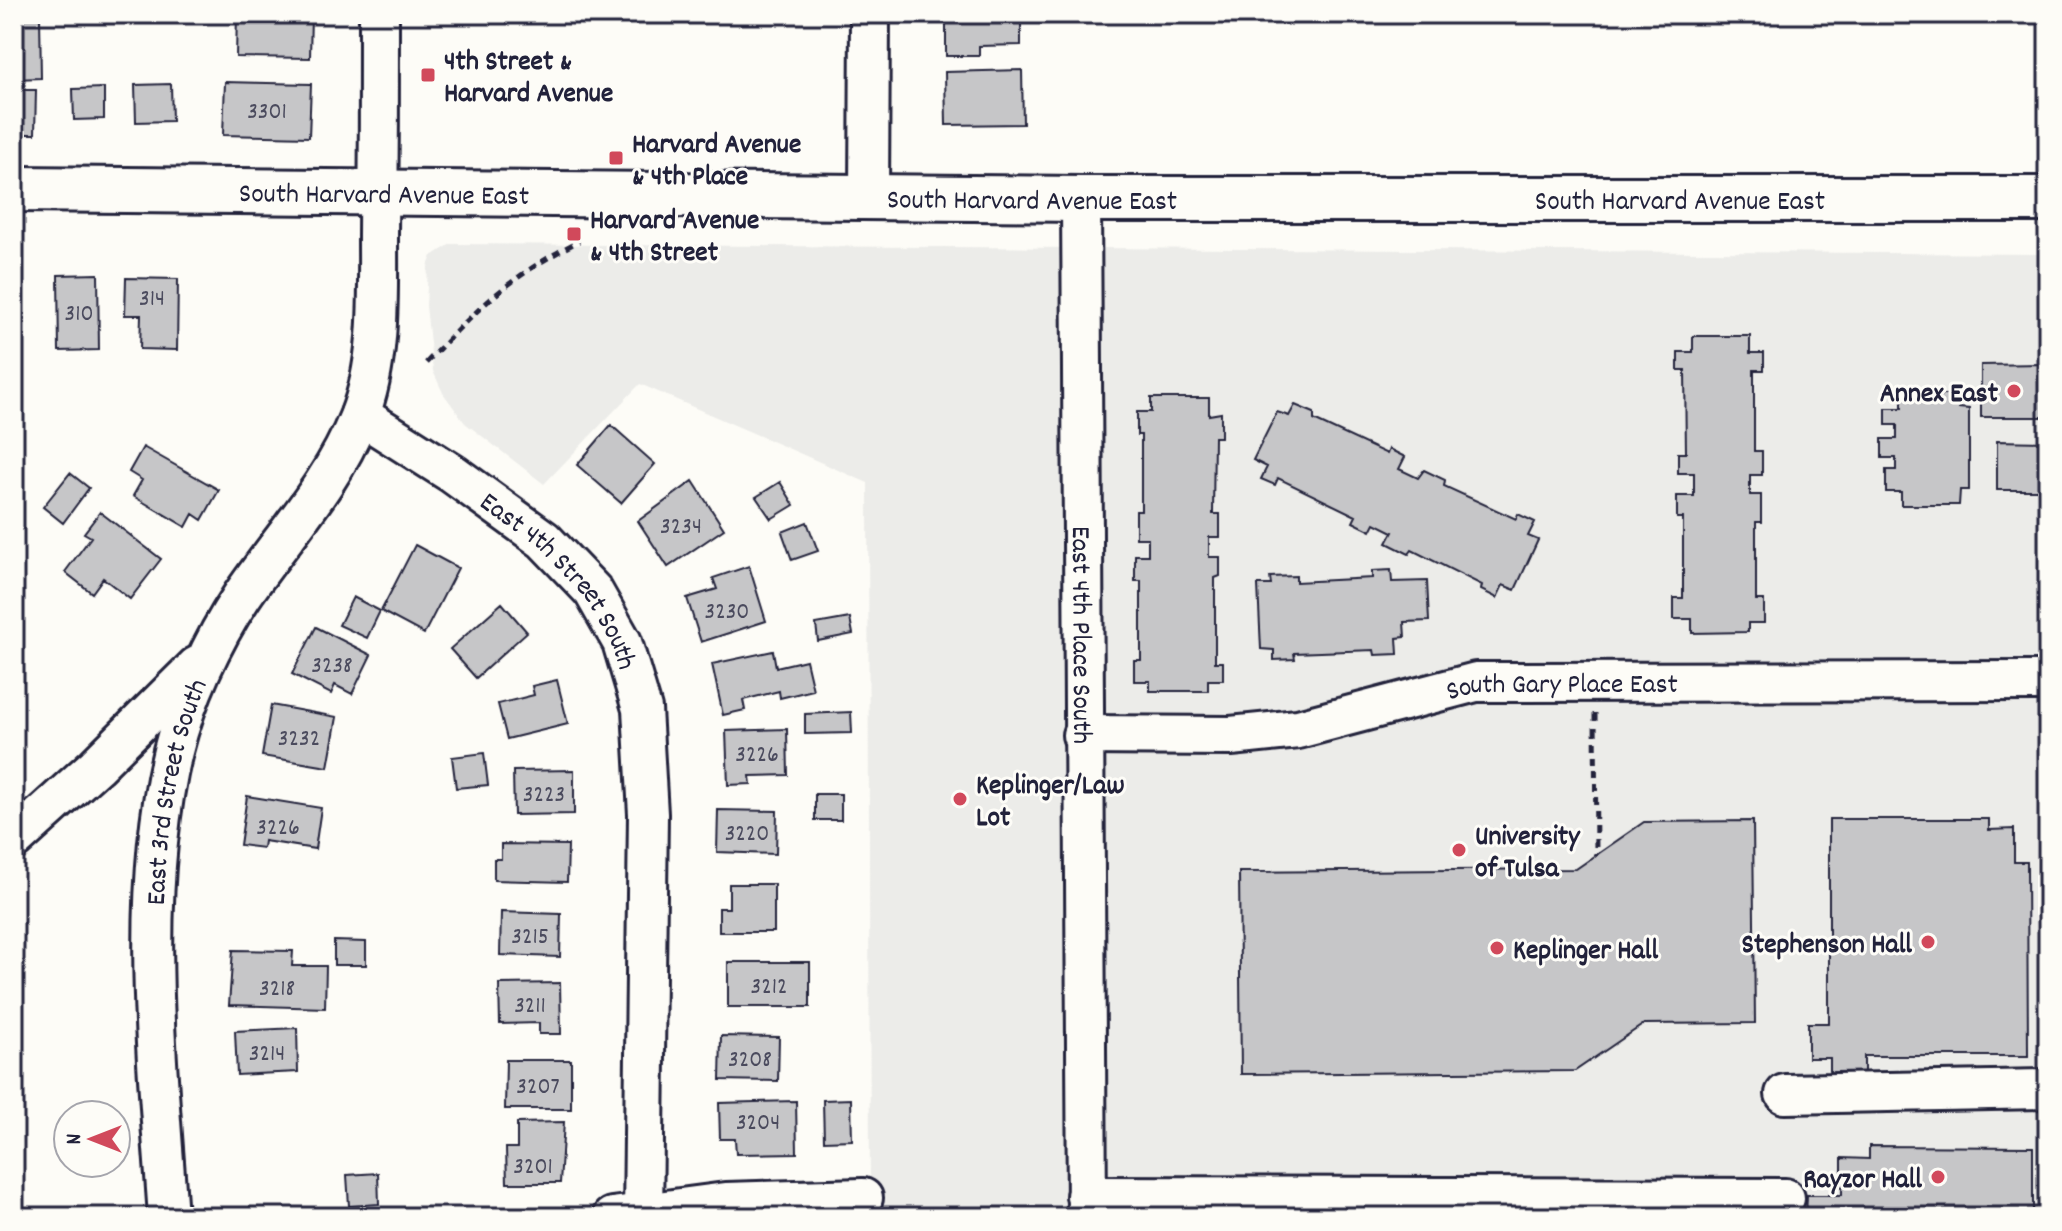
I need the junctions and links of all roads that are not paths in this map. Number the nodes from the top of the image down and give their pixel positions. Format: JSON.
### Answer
{"nodes":[{"id":1,"x":379,"y":14,"type":"edge"},
{"id":2,"x":870,"y":14,"type":"edge"},
{"id":3,"x":14,"y":189,"type":"edge"},
{"id":4,"x":379,"y":192,"type":"junction"},
{"id":5,"x":869,"y":197,"type":"junction"},
{"id":6,"x":1081,"y":199,"type":"junction"},
{"id":7,"x":2048,"y":199,"type":"edge"},
{"id":8,"x":360,"y":415,"type":"junction"},
{"id":9,"x":211,"y":652,"type":"junction"},
{"id":10,"x":2048,"y":681,"type":"edge"},
{"id":11,"x":1082,"y":735,"type":"junction"},
{"id":12,"x":14,"y":840,"type":"edge"},
{"id":13,"x":2048,"y":1089,"type":"edge"},
{"id":14,"x":1785,"y":1094,"type":"dead end"},
{"id":15,"x":863,"y":1198,"type":"dead end"},
{"id":16,"x":1785,"y":1198,"type":"dead end"},
{"id":17,"x":1086,"y":1206,"type":"edge"},
{"id":18,"x":1570,"y":1206,"type":"edge"},
{"id":19,"x":633,"y":1215,"type":"edge"},
{"id":20,"x":168,"y":1217,"type":"edge"}],
"edges":[{"from":1,"to":4,"type":"street"},
{"from":2,"to":5,"type":"street"},
{"from":3,"to":4,"type":"main road","name":"South Harvard Avenue East"},
{"from":4,"to":5,"type":"main road","name":"South Harvard Avenue East"},
{"from":4,"to":8,"type":"street"},
{"from":5,"to":6,"type":"main road","name":"South Harvard Avenue East"},
{"from":6,"to":7,"type":"main road","name":"South Harvard Avenue East"},
{"from":6,"to":11,"type":"street","name":"East 4th Place South"},
{"from":8,"to":9,"type":"street","name":"East 3rd Street South"},
{"from":8,"to":19,"type":"street","name":"East 4th Street South"},
{"from":9,"to":12,"type":"street"},
{"from":9,"to":20,"type":"street","name":"East 3rd Street South"},
{"from":10,"to":11,"type":"street","name":"South Gary Place East"},
{"from":11,"to":17,"type":"street","name":"East 4th Place South"},
{"from":13,"to":14,"type":"street"},
{"from":15,"to":19,"type":"street"},
{"from":16,"to":18,"type":"street"},
{"from":17,"to":18,"type":"street"}]}
